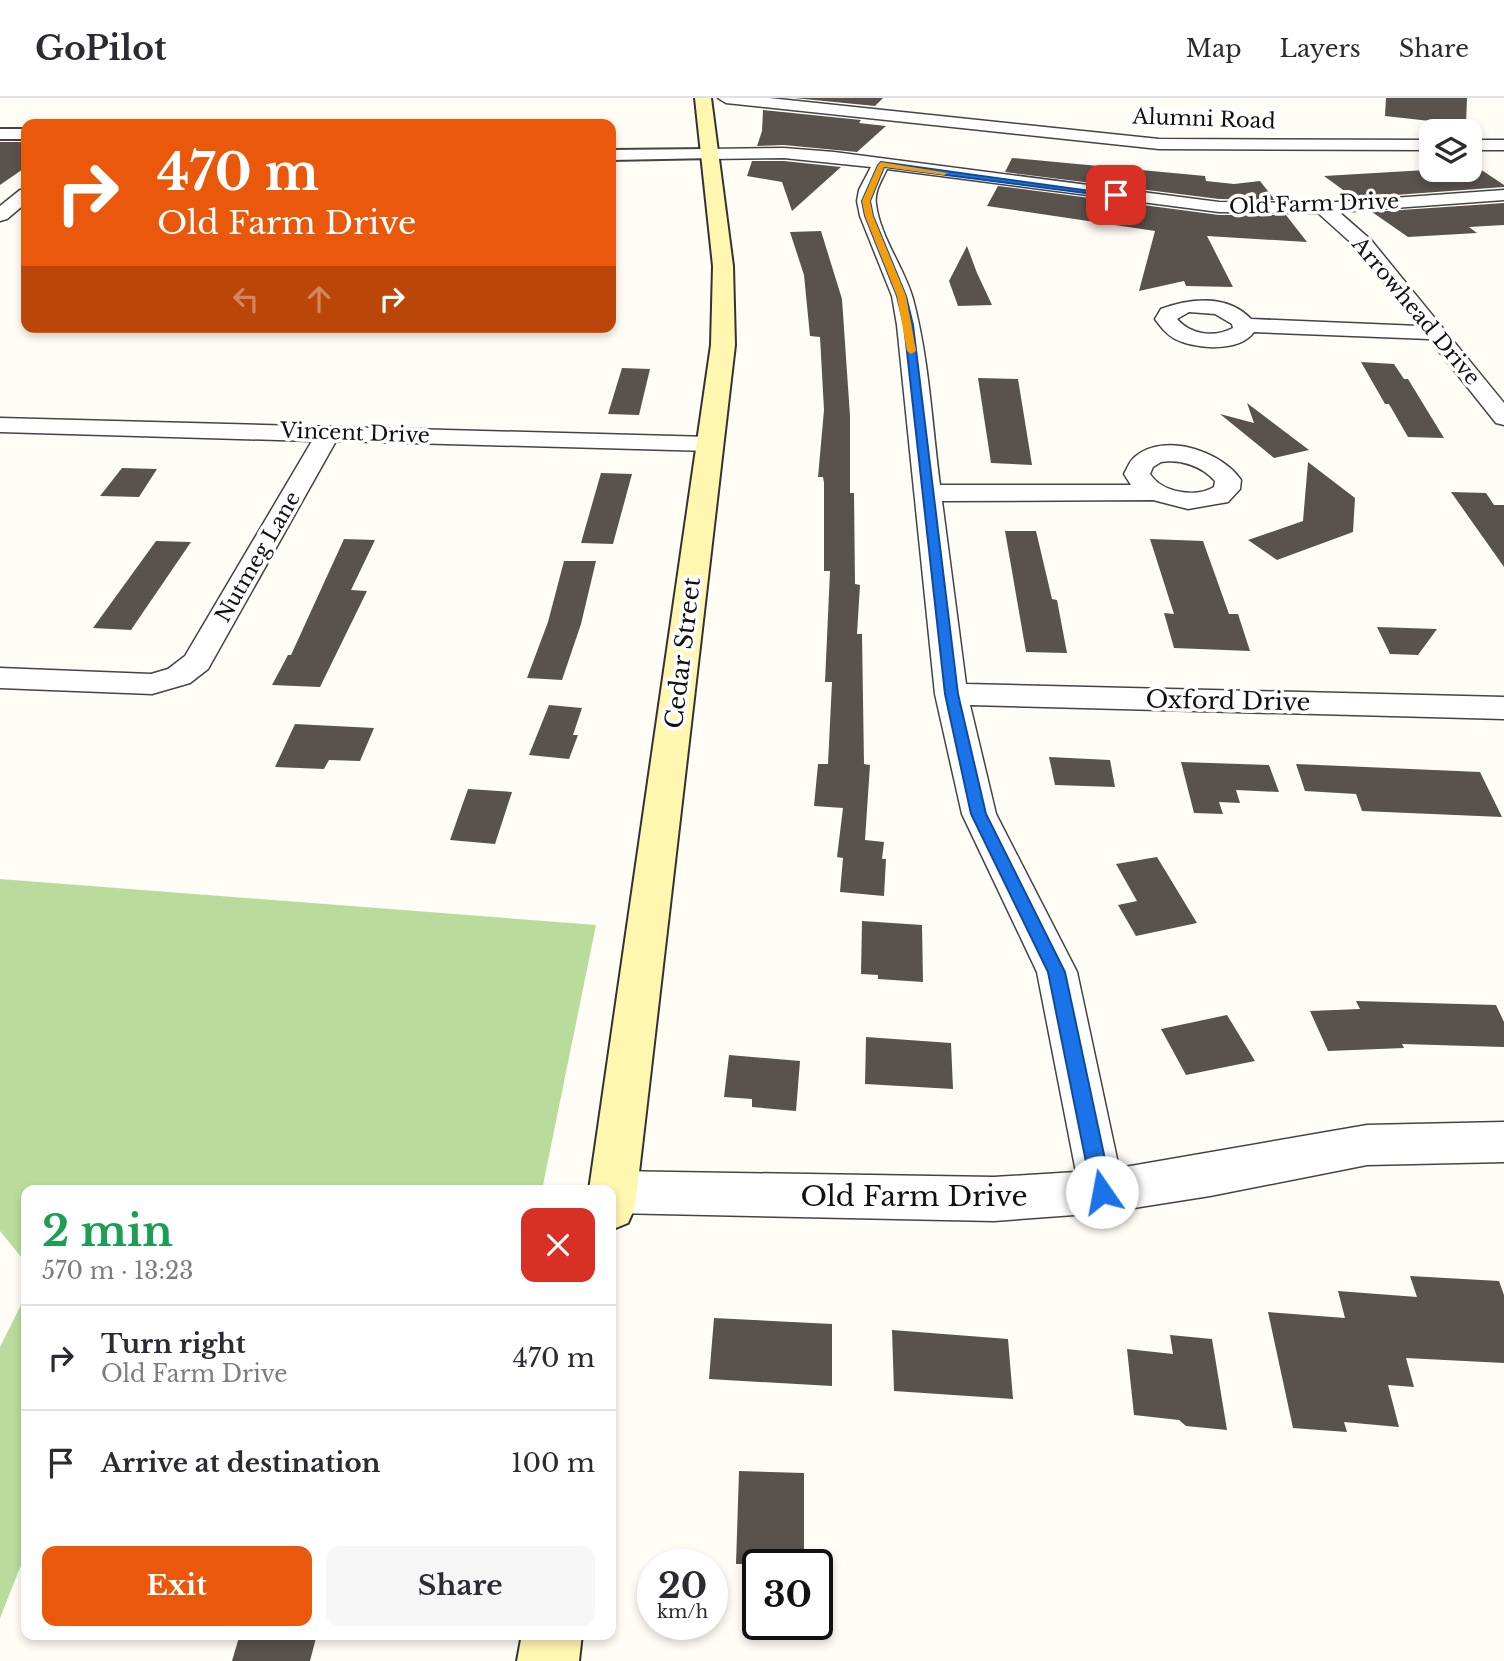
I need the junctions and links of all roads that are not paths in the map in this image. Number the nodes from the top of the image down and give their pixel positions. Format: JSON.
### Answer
{"nodes":[{"id":1,"x":703,"y":98,"type":"edge"},
{"id":2,"x":726,"y":98,"type":"edge"},
{"id":3,"x":0,"y":134,"type":"edge"},
{"id":4,"x":21,"y":134,"type":"edge"},
{"id":5,"x":1419,"y":145,"type":"edge"},
{"id":6,"x":1482,"y":145,"type":"edge"},
{"id":7,"x":1504,"y":145,"type":"edge"},
{"id":8,"x":616,"y":155,"type":"edge"},
{"id":9,"x":708,"y":155,"type":"junction"},
{"id":10,"x":881,"y":165,"type":"junction"},
{"id":11,"x":1504,"y":195,"type":"edge"},
{"id":12,"x":21,"y":198,"type":"edge"},
{"id":13,"x":1323,"y":208,"type":"junction"},
{"id":14,"x":0,"y":215,"type":"edge"},
{"id":15,"x":1245,"y":326,"type":"dead end"},
{"id":16,"x":1436,"y":332,"type":"junction"},
{"id":17,"x":1504,"y":418,"type":"edge"},
{"id":18,"x":0,"y":425,"type":"edge"},
{"id":19,"x":329,"y":432,"type":"junction"},
{"id":20,"x":710,"y":444,"type":"junction"},
{"id":21,"x":1153,"y":492,"type":"dead end"},
{"id":22,"x":928,"y":493,"type":"junction"},
{"id":23,"x":0,"y":678,"type":"edge"},
{"id":24,"x":951,"y":694,"type":"junction"},
{"id":25,"x":1504,"y":708,"type":"edge"},
{"id":26,"x":1504,"y":1142,"type":"edge"},
{"id":27,"x":614,"y":1185,"type":"edge"},
{"id":28,"x":1102,"y":1192,"type":"junction"},
{"id":29,"x":616,"y":1200,"type":"edge"},
{"id":30,"x":551,"y":1640,"type":"edge"},
{"id":31,"x":548,"y":1661,"type":"edge"}],
"edges":[{"from":1,"to":9,"type":"main road","name":"Cedar Street"},
{"from":2,"to":5,"type":"street","name":"Alumni Road"},
{"from":3,"to":4,"type":"street"},
{"from":6,"to":7,"type":"street"},
{"from":8,"to":9,"type":"street"},
{"from":9,"to":10,"type":"street","name":"Old Farm Drive"},
{"from":9,"to":20,"type":"main road","name":"Cedar Street"},
{"from":10,"to":13,"type":"street","name":"Old Farm Drive"},
{"from":10,"to":22,"type":"street"},
{"from":11,"to":13,"type":"street","name":"Old Farm Drive"},
{"from":12,"to":14,"type":"street"},
{"from":13,"to":16,"type":"street","name":"Arrowhead Drive"},
{"from":15,"to":16,"type":"street"},
{"from":16,"to":17,"type":"street","name":"Arrowhead Drive"},
{"from":18,"to":19,"type":"street","name":"Vincent Drive"},
{"from":19,"to":20,"type":"street","name":"Vincent Drive"},
{"from":19,"to":23,"type":"street","name":"Nutmeg Lane"},
{"from":20,"to":27,"type":"main road","name":"Cedar Street"},
{"from":21,"to":22,"type":"street"},
{"from":22,"to":24,"type":"street"},
{"from":24,"to":25,"type":"street","name":"Oxford Drive"},
{"from":24,"to":28,"type":"street"},
{"from":26,"to":28,"type":"street","name":"Old Farm Drive"},
{"from":28,"to":29,"type":"street","name":"Old Farm Drive"},
{"from":30,"to":31,"type":"main road"}]}
